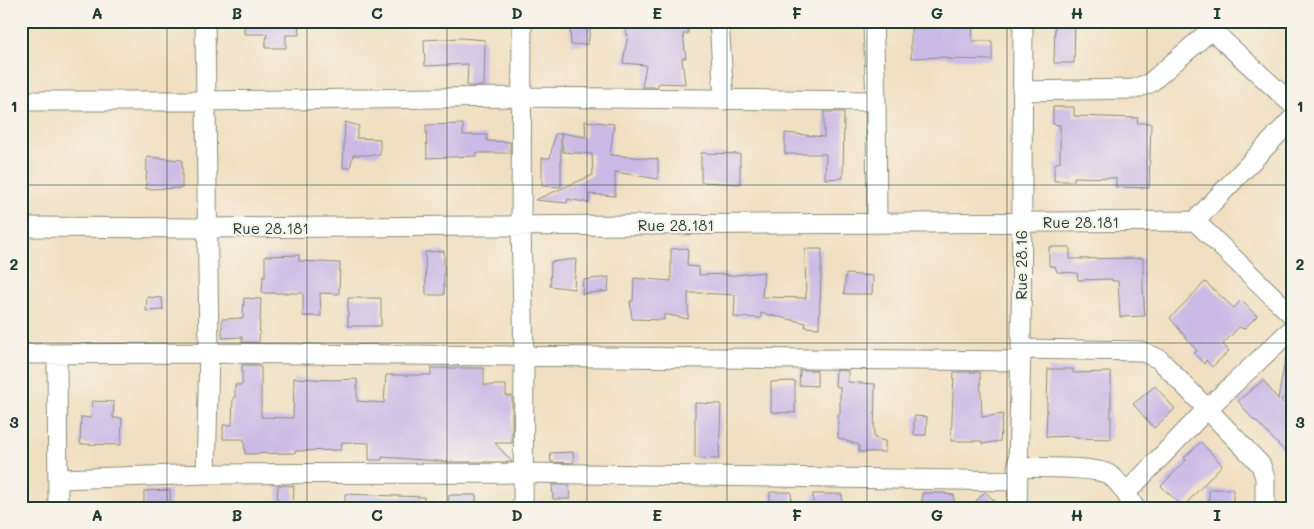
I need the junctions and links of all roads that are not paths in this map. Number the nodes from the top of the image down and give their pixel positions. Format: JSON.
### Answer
{"nodes":[{"id":1,"x":204,"y":21,"type":"edge"},
{"id":2,"x":522,"y":21,"type":"edge"},
{"id":3,"x":719,"y":21,"type":"edge"},
{"id":4,"x":873,"y":21,"type":"edge"},
{"id":5,"x":1023,"y":21,"type":"edge"},
{"id":6,"x":1211,"y":24,"type":"edge"},
{"id":7,"x":1022,"y":91,"type":"junction"},
{"id":8,"x":521,"y":97,"type":"junction"},
{"id":9,"x":724,"y":100,"type":"junction"},
{"id":10,"x":21,"y":101,"type":"edge"},
{"id":11,"x":204,"y":101,"type":"junction"},
{"id":12,"x":876,"y":101,"type":"junction"},
{"id":13,"x":1293,"y":105,"type":"edge"},
{"id":14,"x":1293,"y":118,"type":"edge"},
{"id":15,"x":1195,"y":221,"type":"junction"},
{"id":16,"x":1021,"y":222,"type":"junction"},
{"id":17,"x":877,"y":224,"type":"junction"},
{"id":18,"x":521,"y":226,"type":"junction"},
{"id":19,"x":21,"y":227,"type":"edge"},
{"id":20,"x":206,"y":228,"type":"junction"},
{"id":21,"x":1293,"y":316,"type":"edge"},
{"id":22,"x":1293,"y":328,"type":"edge"},
{"id":23,"x":208,"y":353,"type":"junction"},
{"id":24,"x":21,"y":354,"type":"edge"},
{"id":25,"x":57,"y":355,"type":"junction"},
{"id":26,"x":1021,"y":355,"type":"junction"},
{"id":27,"x":524,"y":356,"type":"junction"},
{"id":28,"x":1207,"y":409,"type":"junction"},
{"id":29,"x":524,"y":472,"type":"junction"},
{"id":30,"x":206,"y":474,"type":"junction"},
{"id":31,"x":1017,"y":474,"type":"junction"},
{"id":32,"x":59,"y":479,"type":"junction"},
{"id":33,"x":1131,"y":500,"type":"edge"},
{"id":34,"x":58,"y":508,"type":"edge"},
{"id":35,"x":523,"y":508,"type":"edge"},
{"id":36,"x":1017,"y":508,"type":"edge"},
{"id":37,"x":1265,"y":508,"type":"edge"}],
"edges":[{"from":1,"to":11,"type":"street"},
{"from":2,"to":8,"type":"street"},
{"from":3,"to":9,"type":"street"},
{"from":4,"to":12,"type":"street"},
{"from":5,"to":7,"type":"street","name":"Rue 28.16"},
{"from":6,"to":7,"type":"street"},
{"from":6,"to":13,"type":"street"},
{"from":7,"to":16,"type":"street","name":"Rue 28.16"},
{"from":8,"to":9,"type":"street"},
{"from":8,"to":11,"type":"street"},
{"from":8,"to":18,"type":"street"},
{"from":9,"to":12,"type":"street"},
{"from":10,"to":11,"type":"street"},
{"from":11,"to":20,"type":"street"},
{"from":12,"to":17,"type":"street"},
{"from":14,"to":15,"type":"street"},
{"from":15,"to":16,"type":"street","name":"Rue 28.181"},
{"from":15,"to":21,"type":"street"},
{"from":16,"to":17,"type":"street","name":"Rue 28.181"},
{"from":16,"to":26,"type":"street","name":"Rue 28.16"},
{"from":17,"to":18,"type":"street","name":"Rue 28.181"},
{"from":18,"to":20,"type":"street","name":"Rue 28.181"},
{"from":18,"to":27,"type":"street"},
{"from":19,"to":20,"type":"street","name":"Rue 28.181"},
{"from":20,"to":23,"type":"street"},
{"from":22,"to":28,"type":"street"},
{"from":23,"to":25,"type":"street"},
{"from":23,"to":27,"type":"street"},
{"from":23,"to":30,"type":"street"},
{"from":24,"to":25,"type":"street"},
{"from":25,"to":32,"type":"street"},
{"from":26,"to":27,"type":"street"},
{"from":26,"to":28,"type":"street"},
{"from":26,"to":31,"type":"street","name":"Rue 28.16"},
{"from":27,"to":29,"type":"street"},
{"from":28,"to":33,"type":"street"},
{"from":28,"to":37,"type":"street"},
{"from":29,"to":30,"type":"street"},
{"from":29,"to":31,"type":"street"},
{"from":29,"to":35,"type":"street"},
{"from":30,"to":32,"type":"street"},
{"from":31,"to":33,"type":"street"},
{"from":31,"to":36,"type":"street","name":"Rue 28.16"},
{"from":32,"to":34,"type":"street"}]}
